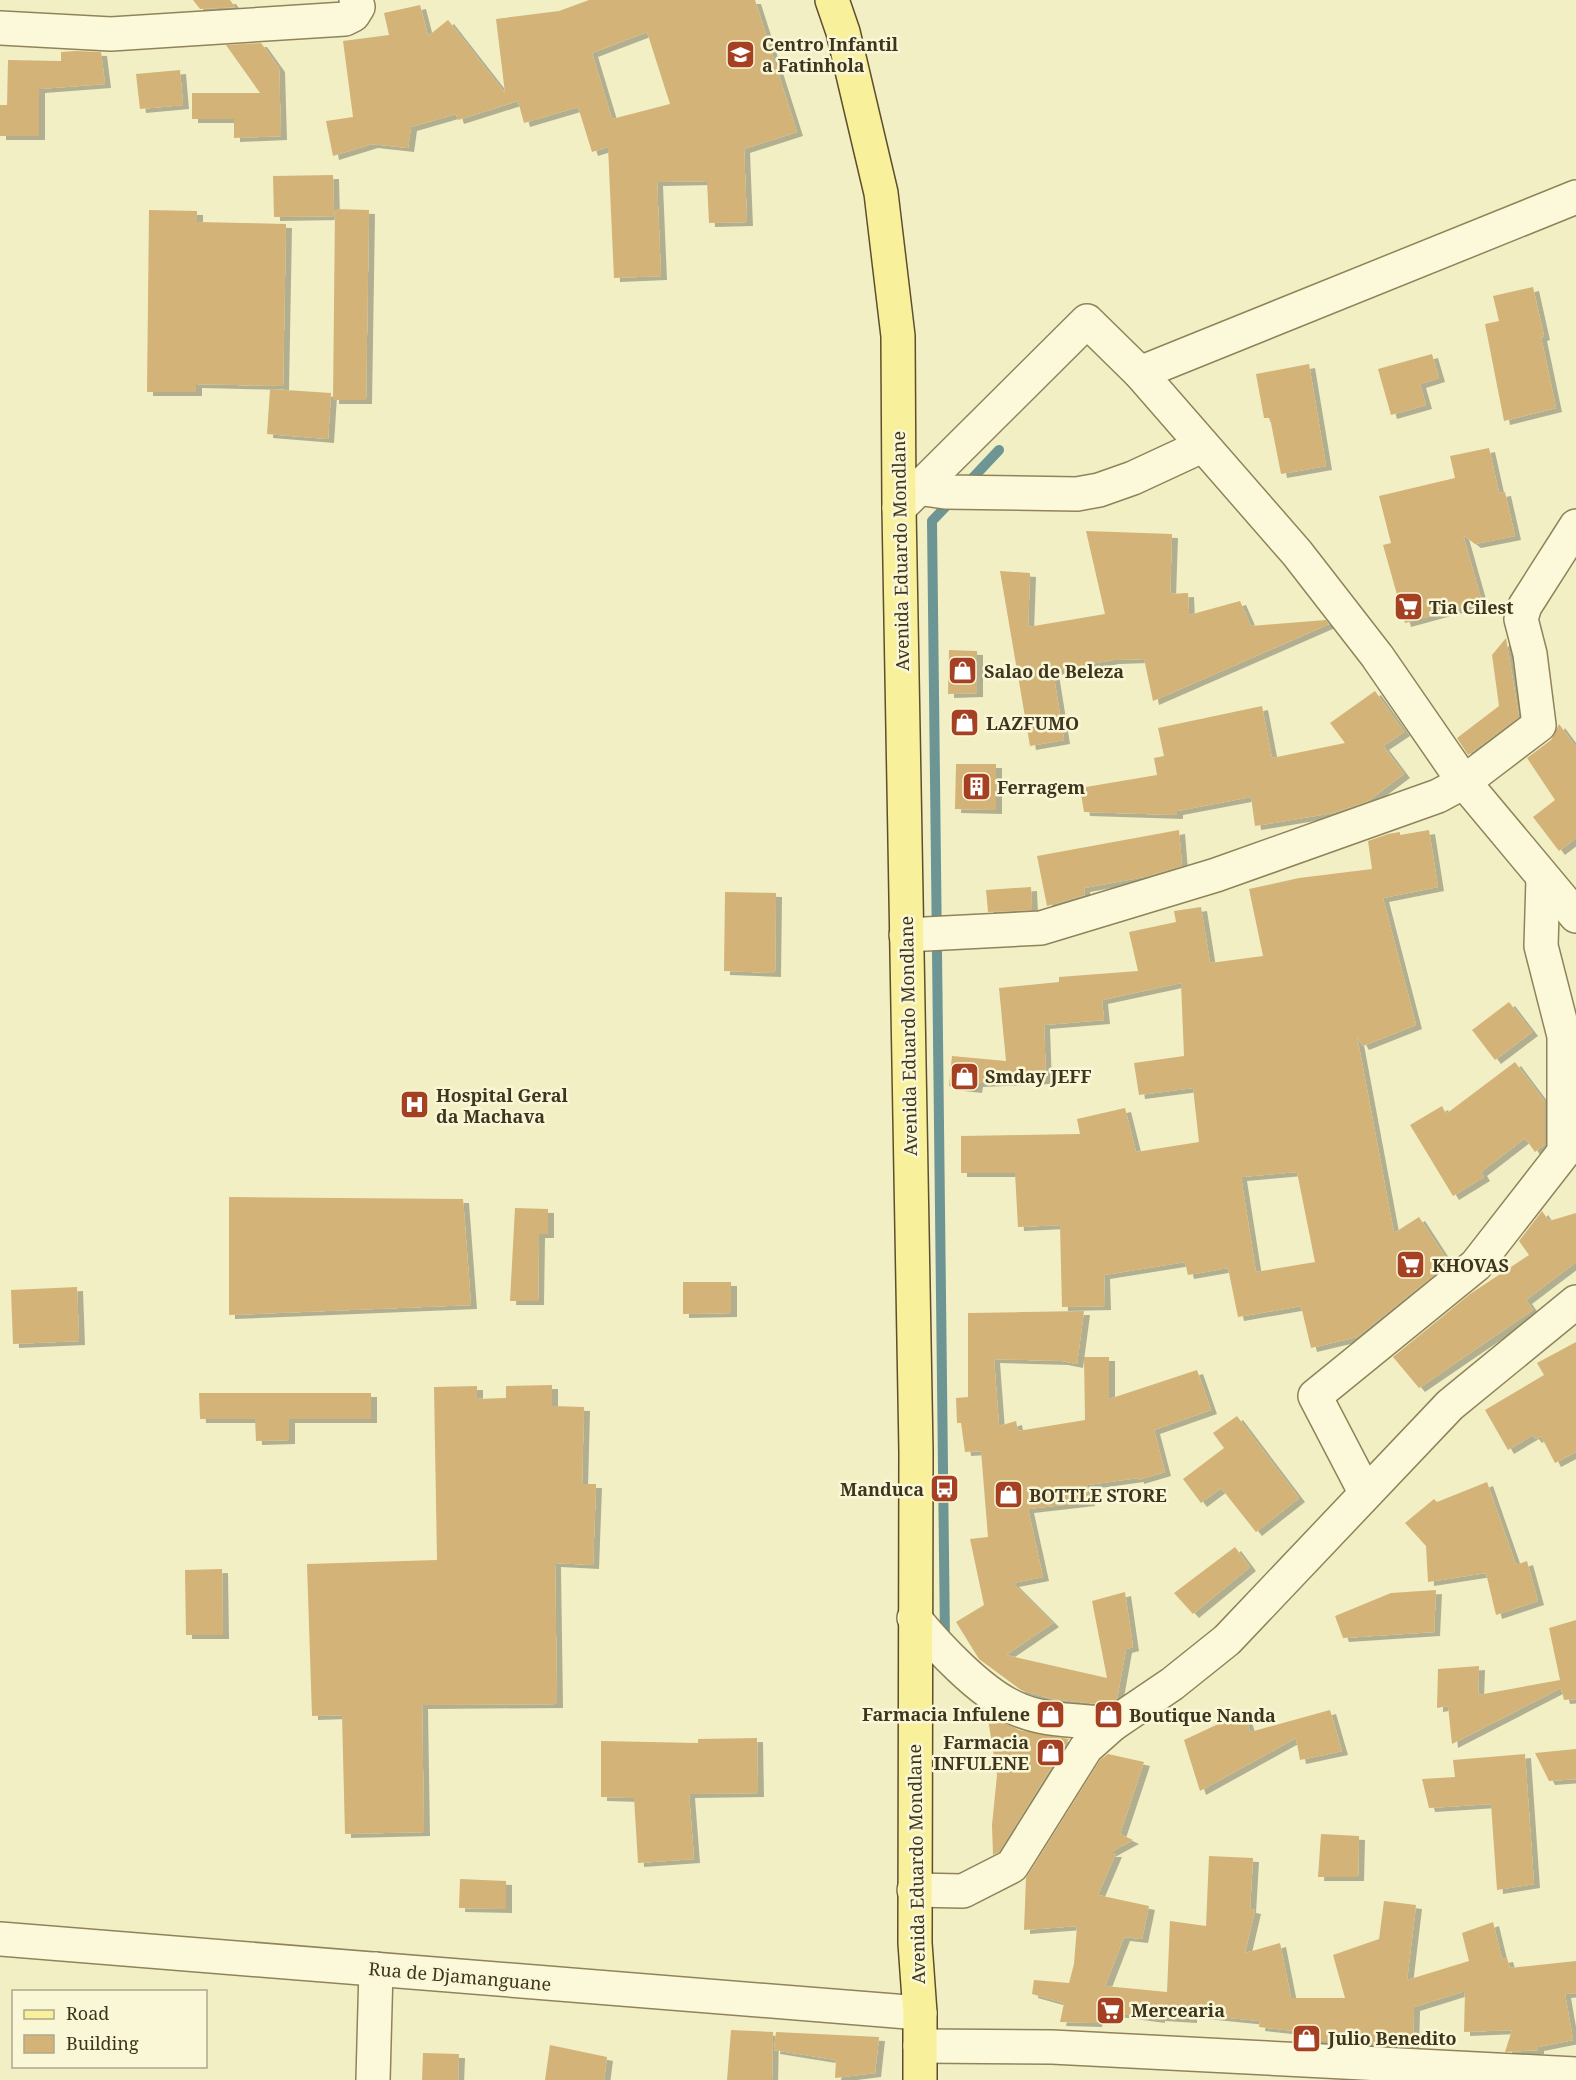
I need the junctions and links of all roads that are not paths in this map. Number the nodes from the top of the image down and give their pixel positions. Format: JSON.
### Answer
{"nodes":[{"id":1,"x":356,"y":0,"type":"edge"},
{"id":2,"x":832,"y":0,"type":"edge"},
{"id":3,"x":0,"y":28,"type":"edge"},
{"id":4,"x":1576,"y":197,"type":"edge"},
{"id":5,"x":1140,"y":374,"type":"junction"},
{"id":6,"x":1202,"y":446,"type":"junction"},
{"id":7,"x":908,"y":498,"type":"junction"},
{"id":8,"x":1576,"y":526,"type":"edge"},
{"id":9,"x":1464,"y":782,"type":"junction"},
{"id":10,"x":1543,"y":879,"type":"junction"},
{"id":11,"x":1576,"y":916,"type":"edge"},
{"id":12,"x":906,"y":935,"type":"junction"},
{"id":13,"x":1573,"y":1310,"type":"edge"},
{"id":14,"x":1365,"y":1492,"type":"junction"},
{"id":15,"x":914,"y":1618,"type":"junction"},
{"id":16,"x":1113,"y":1724,"type":"junction"},
{"id":17,"x":914,"y":1890,"type":"junction"},
{"id":18,"x":0,"y":1939,"type":"edge"},
{"id":19,"x":376,"y":1969,"type":"junction"},
{"id":20,"x":920,"y":2013,"type":"junction"},
{"id":21,"x":920,"y":2046,"type":"junction"},
{"id":22,"x":1576,"y":2074,"type":"edge"},
{"id":23,"x":1521,"y":2076,"type":"edge"},
{"id":24,"x":373,"y":2080,"type":"edge"},
{"id":25,"x":920,"y":2080,"type":"edge"}],
"edges":[{"from":1,"to":3,"type":"street"},
{"from":2,"to":7,"type":"main road","name":"Avenida Eduardo Mondlane"},
{"from":4,"to":5,"type":"street"},
{"from":5,"to":6,"type":"street"},
{"from":5,"to":7,"type":"street"},
{"from":6,"to":7,"type":"street"},
{"from":6,"to":9,"type":"street"},
{"from":7,"to":12,"type":"main road","name":"Avenida Eduardo Mondlane"},
{"from":8,"to":9,"type":"street"},
{"from":9,"to":10,"type":"street"},
{"from":9,"to":12,"type":"street"},
{"from":10,"to":11,"type":"street"},
{"from":10,"to":14,"type":"street"},
{"from":12,"to":15,"type":"main road","name":"Avenida Eduardo Mondlane"},
{"from":13,"to":14,"type":"street"},
{"from":14,"to":16,"type":"street"},
{"from":15,"to":16,"type":"street"},
{"from":15,"to":17,"type":"main road","name":"Avenida Eduardo Mondlane"},
{"from":16,"to":17,"type":"street"},
{"from":17,"to":20,"type":"main road","name":"Avenida Eduardo Mondlane"},
{"from":18,"to":19,"type":"street","name":"Rua de Djamanguane"},
{"from":19,"to":20,"type":"street","name":"Rua de Djamanguane"},
{"from":19,"to":24,"type":"street"},
{"from":20,"to":21,"type":"main road","name":"Avenida Eduardo Mondlane"},
{"from":21,"to":23,"type":"street"},
{"from":21,"to":25,"type":"main road","name":"Avenida Eduardo Mondlane"},
{"from":22,"to":23,"type":"street"}]}
